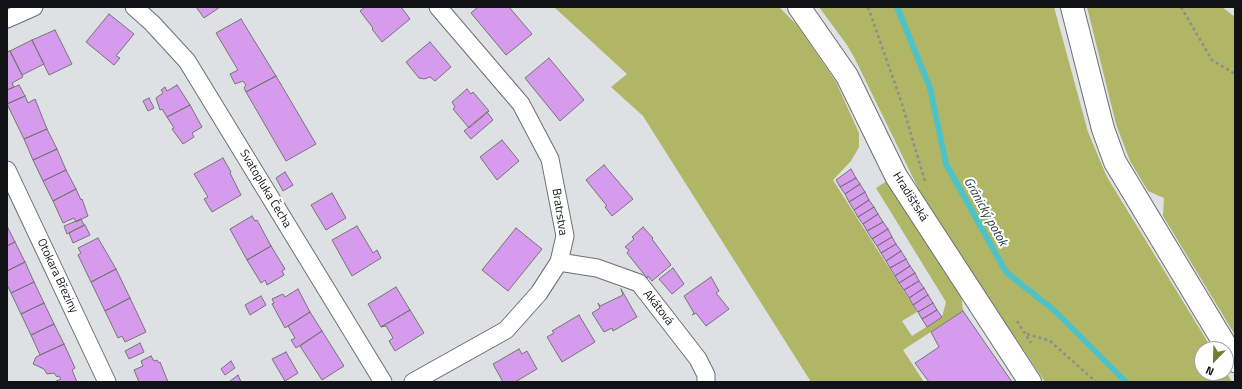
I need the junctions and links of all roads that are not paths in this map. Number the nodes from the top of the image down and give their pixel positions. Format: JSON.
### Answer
{"nodes":[{"id":1,"x":34,"y":7,"type":"edge"},
{"id":2,"x":134,"y":7,"type":"edge"},
{"id":3,"x":438,"y":7,"type":"edge"},
{"id":4,"x":799,"y":7,"type":"edge"},
{"id":5,"x":1072,"y":7,"type":"edge"},
{"id":6,"x":7,"y":19,"type":"edge"},
{"id":7,"x":7,"y":170,"type":"edge"},
{"id":8,"x":559,"y":262,"type":"junction"},
{"id":9,"x":1235,"y":361,"type":"edge"},
{"id":10,"x":107,"y":382,"type":"edge"},
{"id":11,"x":383,"y":382,"type":"edge"},
{"id":12,"x":413,"y":382,"type":"edge"},
{"id":13,"x":706,"y":382,"type":"edge"},
{"id":14,"x":1030,"y":382,"type":"edge"}],
"edges":[{"from":1,"to":6,"type":"street"},
{"from":2,"to":11,"type":"street","name":"Svatopluka Čecha"},
{"from":3,"to":8,"type":"street","name":"Bratrstva"},
{"from":4,"to":14,"type":"street","name":"Hradišťská"},
{"from":5,"to":9,"type":"street"},
{"from":7,"to":10,"type":"street","name":"Otokara Březiny"},
{"from":8,"to":12,"type":"street","name":"Bratrstva"},
{"from":8,"to":13,"type":"street","name":"Akátová"}]}
